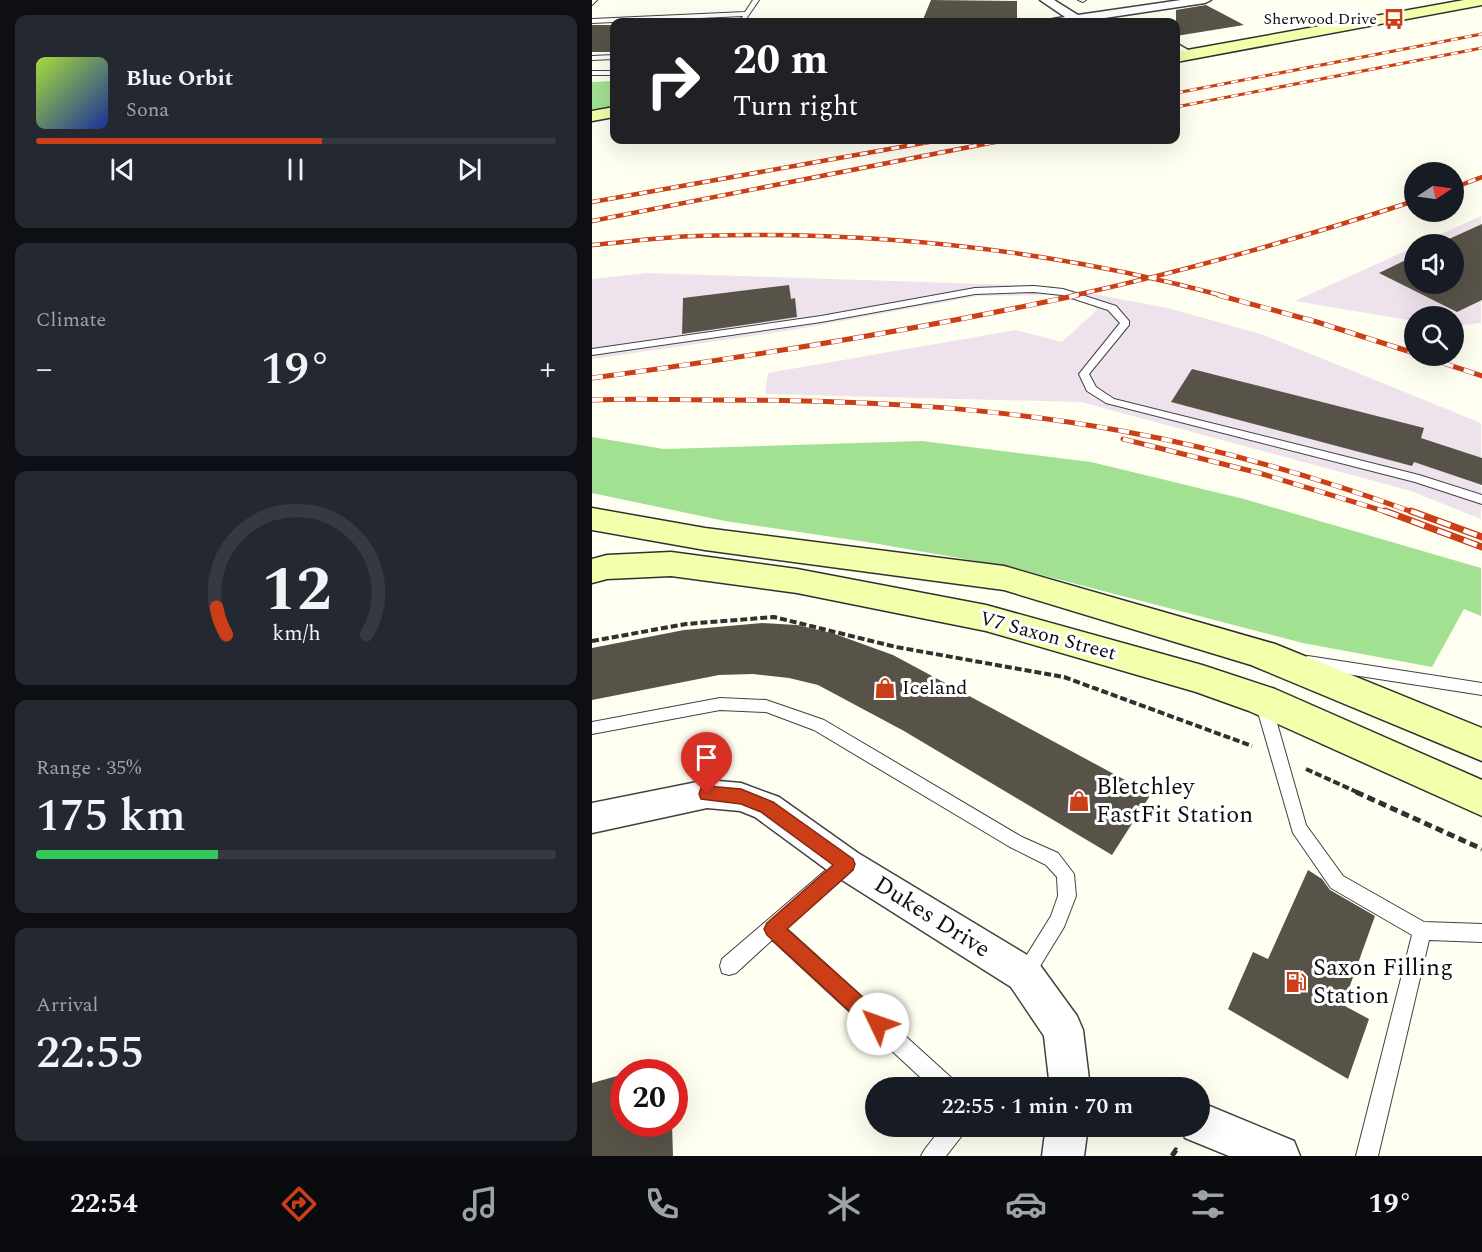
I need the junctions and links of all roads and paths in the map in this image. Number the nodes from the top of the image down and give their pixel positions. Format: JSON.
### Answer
{"nodes":[{"id":1,"x":756,"y":0,"type":"edge"},
{"id":2,"x":1046,"y":0,"type":"edge"},
{"id":3,"x":1138,"y":0,"type":"edge"},
{"id":4,"x":1205,"y":0,"type":"edge"},
{"id":5,"x":1482,"y":1,"type":"edge"},
{"id":6,"x":1152,"y":8,"type":"junction"},
{"id":7,"x":1118,"y":13,"type":"junction"},
{"id":8,"x":745,"y":14,"type":"junction"},
{"id":9,"x":658,"y":18,"type":"edge"},
{"id":10,"x":744,"y":18,"type":"edge"},
{"id":11,"x":1073,"y":18,"type":"edge"},
{"id":12,"x":1088,"y":18,"type":"edge"},
{"id":13,"x":1127,"y":18,"type":"edge"},
{"id":14,"x":610,"y":20,"type":"edge"},
{"id":15,"x":592,"y":21,"type":"edge"},
{"id":16,"x":1180,"y":53,"type":"edge"},
{"id":17,"x":610,"y":57,"type":"edge"},
{"id":18,"x":592,"y":58,"type":"edge"},
{"id":19,"x":592,"y":73,"type":"edge"},
{"id":20,"x":610,"y":73,"type":"edge"},
{"id":21,"x":610,"y":113,"type":"edge"},
{"id":22,"x":592,"y":116,"type":"edge"},
{"id":23,"x":592,"y":352,"type":"edge"},
{"id":24,"x":1482,"y":500,"type":"edge"},
{"id":25,"x":592,"y":519,"type":"edge"},
{"id":26,"x":592,"y":571,"type":"edge"},
{"id":27,"x":592,"y":641,"type":"edge"},
{"id":28,"x":1262,"y":654,"type":"junction"},
{"id":29,"x":1482,"y":689,"type":"edge"},
{"id":30,"x":1262,"y":700,"type":"junction"},
{"id":31,"x":592,"y":728,"type":"edge"},
{"id":32,"x":1482,"y":745,"type":"edge"},
{"id":33,"x":1255,"y":747,"type":"dead end"},
{"id":34,"x":1311,"y":771,"type":"dead end"},
{"id":35,"x":1482,"y":799,"type":"edge"},
{"id":36,"x":592,"y":818,"type":"edge"},
{"id":37,"x":1482,"y":849,"type":"edge"},
{"id":38,"x":846,"y":864,"type":"junction"},
{"id":39,"x":773,"y":929,"type":"junction"},
{"id":40,"x":1422,"y":931,"type":"junction"},
{"id":41,"x":1482,"y":933,"type":"edge"},
{"id":42,"x":729,"y":966,"type":"dead end"},
{"id":43,"x":1024,"y":974,"type":"junction"},
{"id":44,"x":936,"y":1077,"type":"edge"},
{"id":45,"x":1069,"y":1077,"type":"edge"},
{"id":46,"x":1210,"y":1127,"type":"edge"},
{"id":47,"x":948,"y":1137,"type":"edge"},
{"id":48,"x":1066,"y":1137,"type":"edge"},
{"id":49,"x":932,"y":1156,"type":"edge"},
{"id":50,"x":1063,"y":1156,"type":"edge"},
{"id":51,"x":1279,"y":1156,"type":"edge"},
{"id":52,"x":1367,"y":1156,"type":"edge"}],
"edges":[{"from":1,"to":8,"type":"lane"},
{"from":2,"to":11,"type":"street"},
{"from":3,"to":6,"type":"street"},
{"from":4,"to":6,"type":"street"},
{"from":5,"to":16,"type":"main road"},
{"from":6,"to":7,"type":"street"},
{"from":7,"to":12,"type":"street"},
{"from":7,"to":13,"type":"street"},
{"from":8,"to":9,"type":"lane"},
{"from":8,"to":10,"type":"lane"},
{"from":14,"to":15,"type":"lane"},
{"from":17,"to":18,"type":"lane"},
{"from":19,"to":20,"type":"lane"},
{"from":21,"to":22,"type":"main road"},
{"from":23,"to":24,"type":"lane"},
{"from":25,"to":28,"type":"main road"},
{"from":26,"to":30,"type":"main road","name":"V7 Saxon Street"},
{"from":27,"to":33,"type":"path"},
{"from":28,"to":29,"type":"lane"},
{"from":28,"to":32,"type":"main road"},
{"from":30,"to":35,"type":"main road","name":"V7 Saxon Street"},
{"from":30,"to":40,"type":"lane"},
{"from":31,"to":43,"type":"lane"},
{"from":34,"to":37,"type":"path"},
{"from":36,"to":38,"type":"street","name":"Dukes Drive"},
{"from":38,"to":39,"type":"lane"},
{"from":38,"to":43,"type":"street","name":"Dukes Drive"},
{"from":39,"to":42,"type":"lane"},
{"from":39,"to":44,"type":"lane"},
{"from":40,"to":41,"type":"lane"},
{"from":40,"to":52,"type":"lane"},
{"from":43,"to":45,"type":"street","name":"Dukes Drive"},
{"from":46,"to":51,"type":"street"},
{"from":47,"to":49,"type":"lane"},
{"from":48,"to":50,"type":"street"}]}
